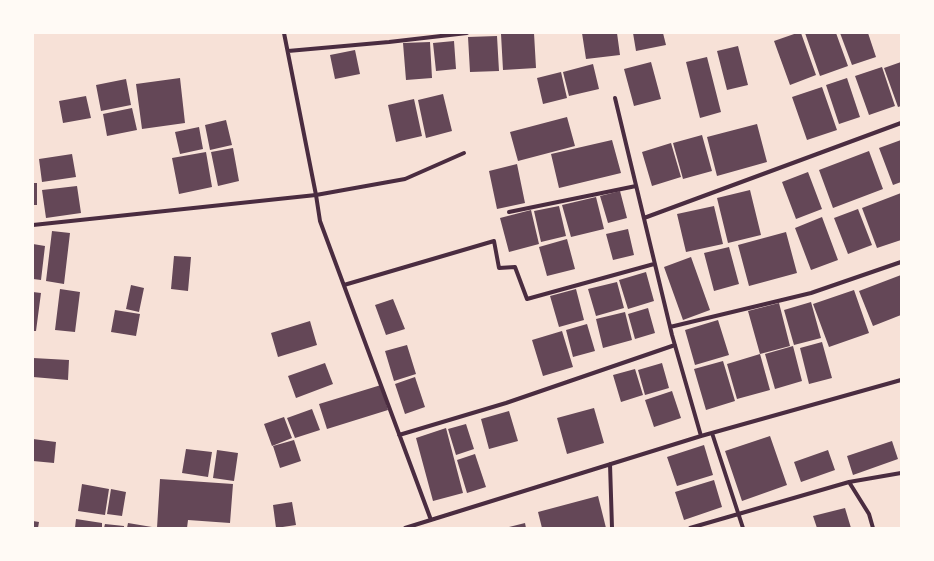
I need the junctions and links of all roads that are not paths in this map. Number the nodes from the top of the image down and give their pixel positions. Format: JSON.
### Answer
{"nodes":[{"id":1,"x":284,"y":33,"type":"edge"},
{"id":2,"x":467,"y":33,"type":"edge"},
{"id":3,"x":288,"y":51,"type":"junction"},
{"id":4,"x":615,"y":98,"type":"dead end"},
{"id":5,"x":901,"y":123,"type":"edge"},
{"id":6,"x":464,"y":153,"type":"dead end"},
{"id":7,"x":636,"y":186,"type":"junction"},
{"id":8,"x":316,"y":195,"type":"junction"},
{"id":9,"x":509,"y":212,"type":"dead end"},
{"id":10,"x":644,"y":218,"type":"junction"},
{"id":11,"x":33,"y":225,"type":"edge"},
{"id":12,"x":901,"y":262,"type":"edge"},
{"id":13,"x":654,"y":264,"type":"junction"},
{"id":14,"x":344,"y":285,"type":"junction"},
{"id":15,"x":670,"y":327,"type":"junction"},
{"id":16,"x":675,"y":345,"type":"junction"},
{"id":17,"x":901,"y":380,"type":"edge"},
{"id":18,"x":712,"y":433,"type":"junction"},
{"id":19,"x":399,"y":435,"type":"junction"},
{"id":20,"x":701,"y":436,"type":"junction"},
{"id":21,"x":610,"y":464,"type":"junction"},
{"id":22,"x":901,"y":473,"type":"edge"},
{"id":23,"x":849,"y":482,"type":"junction"},
{"id":24,"x":739,"y":514,"type":"junction"},
{"id":25,"x":431,"y":520,"type":"junction"},
{"id":26,"x":405,"y":528,"type":"edge"},
{"id":27,"x":612,"y":528,"type":"edge"},
{"id":28,"x":690,"y":528,"type":"edge"},
{"id":29,"x":743,"y":528,"type":"edge"},
{"id":30,"x":873,"y":528,"type":"edge"}],
"edges":[{"from":1,"to":3,"type":"street"},
{"from":2,"to":3,"type":"street"},
{"from":3,"to":8,"type":"street"},
{"from":4,"to":7,"type":"street"},
{"from":5,"to":10,"type":"street"},
{"from":6,"to":8,"type":"street"},
{"from":7,"to":9,"type":"street"},
{"from":7,"to":10,"type":"street"},
{"from":8,"to":11,"type":"street"},
{"from":8,"to":14,"type":"street"},
{"from":10,"to":13,"type":"street"},
{"from":12,"to":15,"type":"street"},
{"from":13,"to":14,"type":"street"},
{"from":13,"to":15,"type":"street"},
{"from":14,"to":19,"type":"street"},
{"from":15,"to":16,"type":"street"},
{"from":16,"to":19,"type":"street"},
{"from":16,"to":20,"type":"street"},
{"from":17,"to":18,"type":"street"},
{"from":18,"to":20,"type":"street"},
{"from":18,"to":24,"type":"street"},
{"from":19,"to":25,"type":"street"},
{"from":20,"to":21,"type":"street"},
{"from":21,"to":25,"type":"street"},
{"from":21,"to":27,"type":"street"},
{"from":22,"to":23,"type":"street"},
{"from":23,"to":24,"type":"street"},
{"from":23,"to":30,"type":"street"},
{"from":24,"to":28,"type":"street"},
{"from":24,"to":29,"type":"street"},
{"from":25,"to":26,"type":"street"}]}
